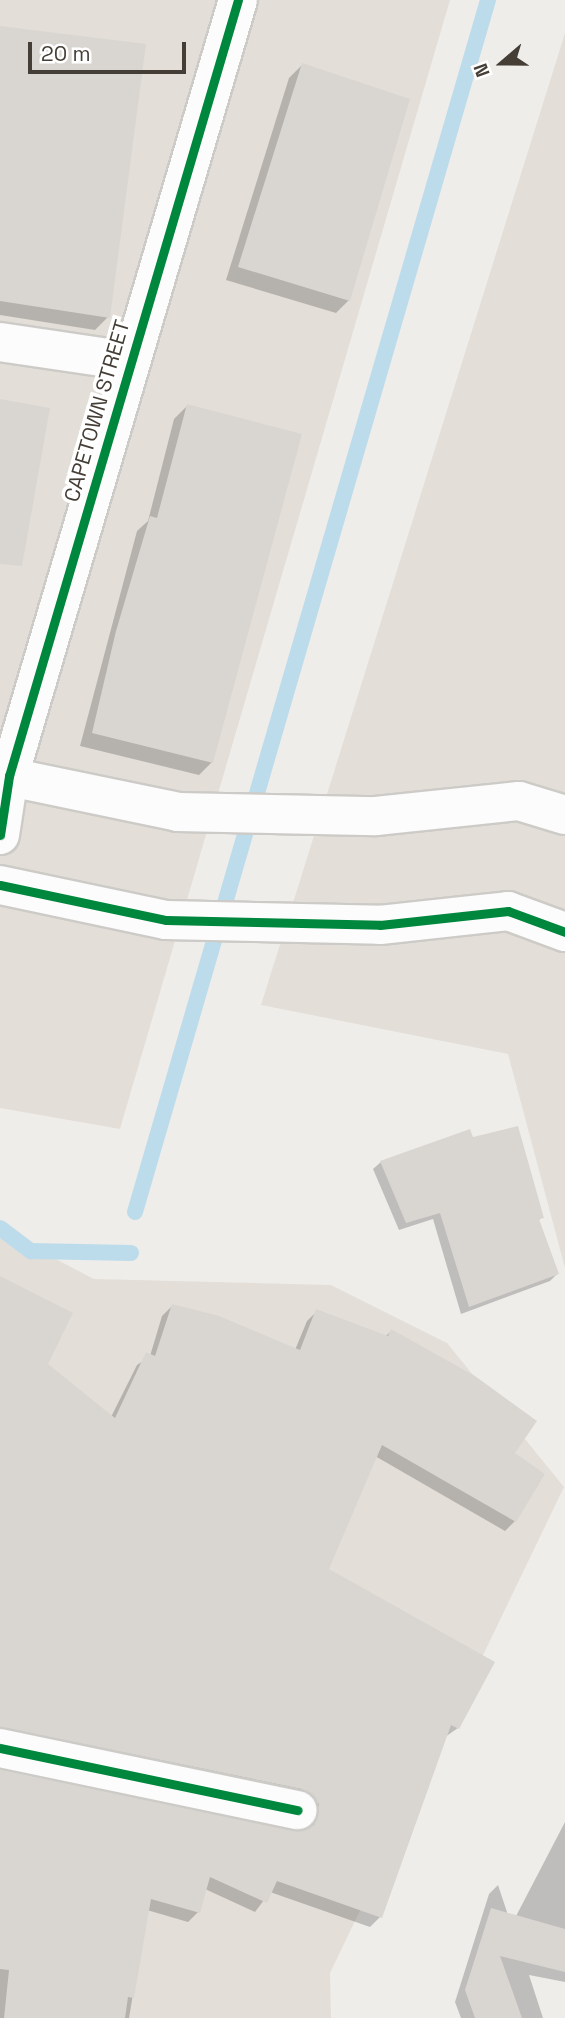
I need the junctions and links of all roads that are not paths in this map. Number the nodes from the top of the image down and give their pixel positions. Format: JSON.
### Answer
{"nodes":[{"id":1,"x":238,"y":0,"type":"edge"},
{"id":2,"x":0,"y":342,"type":"edge"},
{"id":3,"x":129,"y":361,"type":"junction"},
{"id":4,"x":5,"y":776,"type":"edge"},
{"id":5,"x":565,"y":815,"type":"edge"},
{"id":6,"x":0,"y":835,"type":"edge"},
{"id":7,"x":0,"y":885,"type":"edge"},
{"id":8,"x":565,"y":932,"type":"edge"},
{"id":9,"x":0,"y":1748,"type":"edge"},
{"id":10,"x":298,"y":1810,"type":"dead end"}],
"edges":[{"from":1,"to":3,"type":"street","name":"CAPETOWN STREET"},
{"from":2,"to":3,"type":"street"},
{"from":3,"to":4,"type":"street","name":"CAPETOWN STREET"},
{"from":4,"to":5,"type":"street"},
{"from":4,"to":6,"type":"street","name":"CAPETOWN STREET"},
{"from":7,"to":8,"type":"street"},
{"from":9,"to":10,"type":"street"}]}
